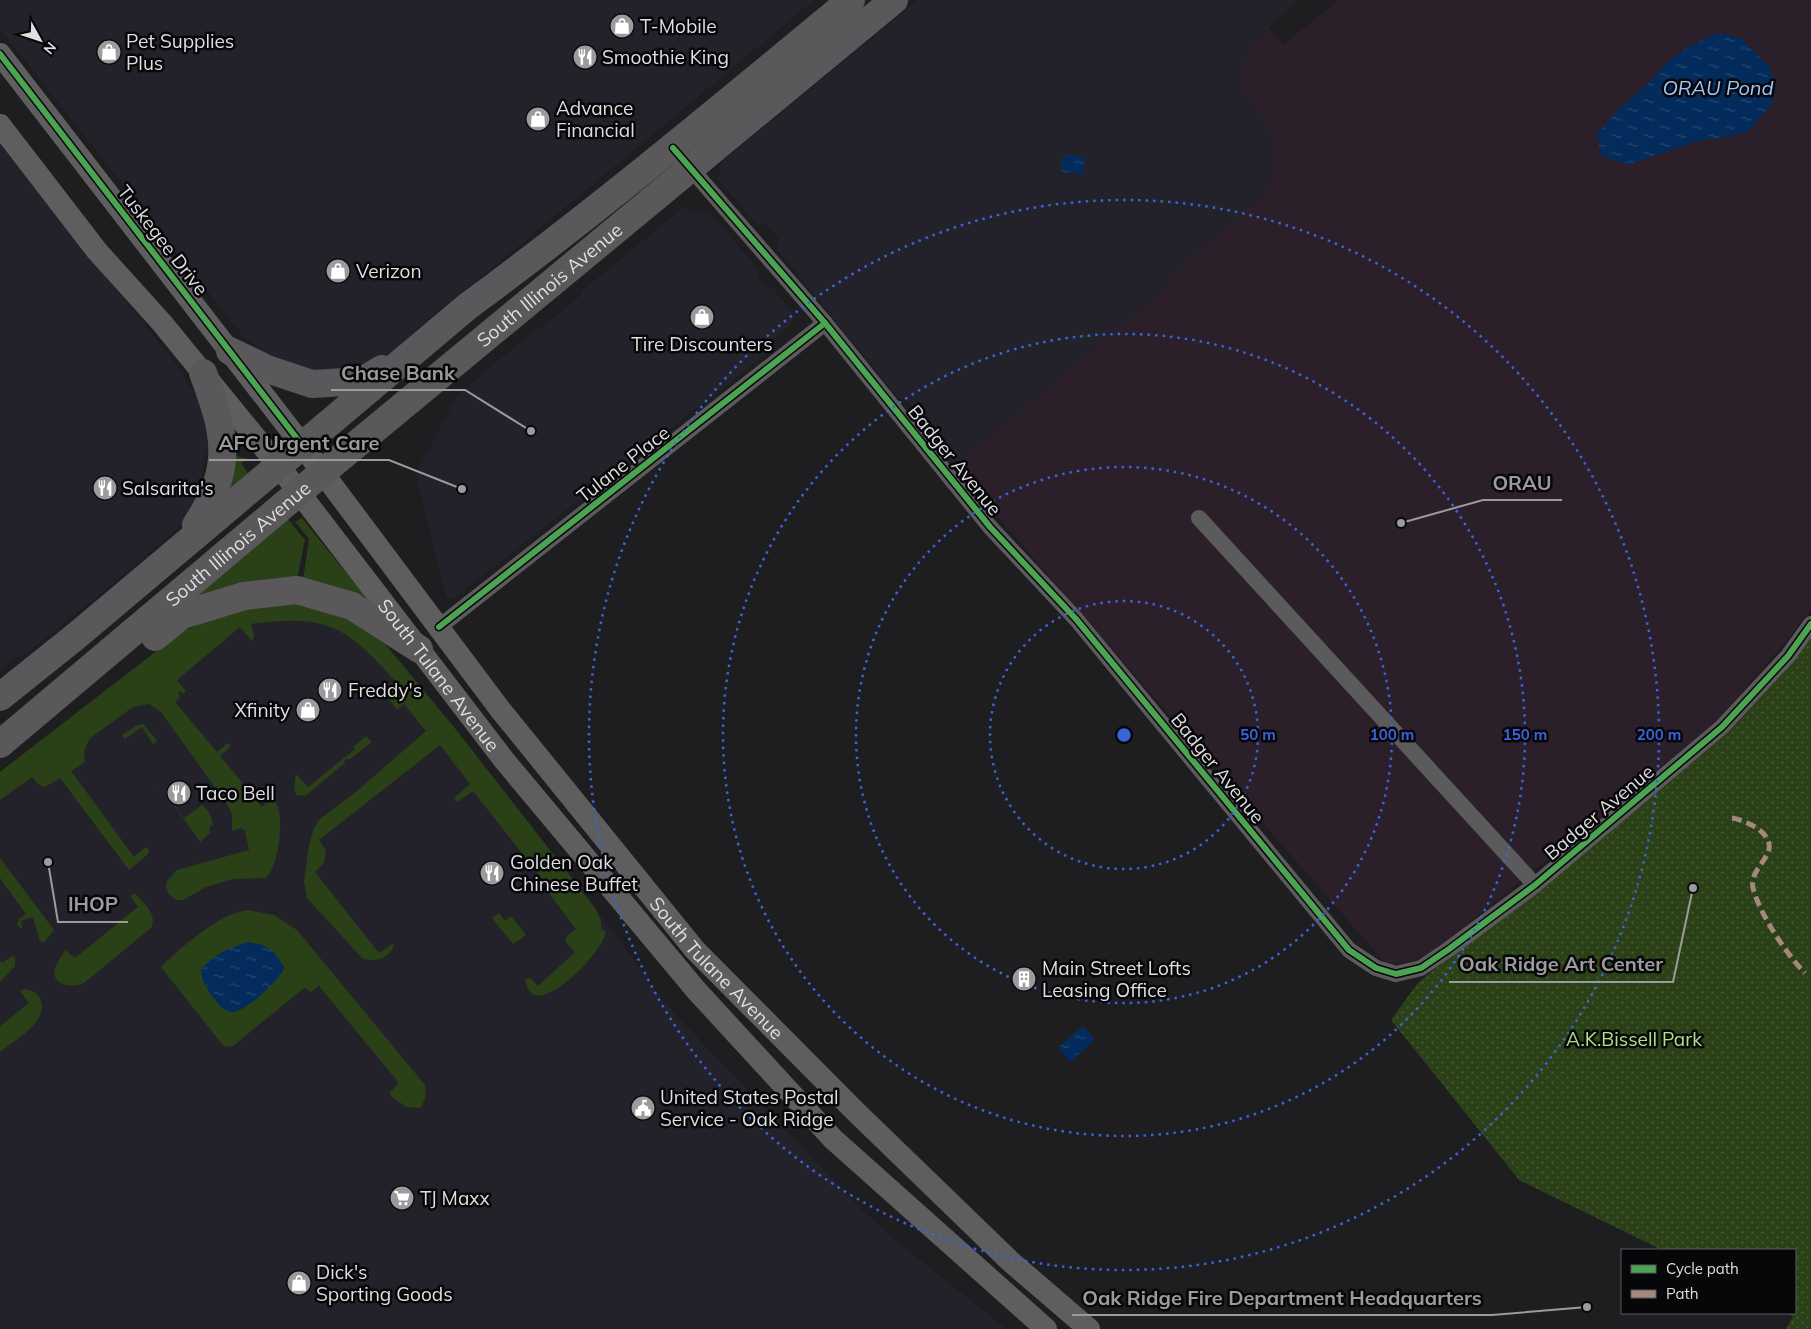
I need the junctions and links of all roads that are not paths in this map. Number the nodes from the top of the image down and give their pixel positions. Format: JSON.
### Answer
{"nodes":[{"id":1,"x":851,"y":0,"type":"edge"},
{"id":2,"x":894,"y":0,"type":"edge"},
{"id":3,"x":0,"y":54,"type":"edge"},
{"id":4,"x":0,"y":126,"type":"edge"},
{"id":5,"x":673,"y":148,"type":"junction"},
{"id":6,"x":691,"y":169,"type":"junction"},
{"id":7,"x":825,"y":323,"type":"junction"},
{"id":8,"x":428,"y":341,"type":"junction"},
{"id":9,"x":230,"y":350,"type":"junction"},
{"id":10,"x":203,"y":373,"type":"junction"},
{"id":11,"x":302,"y":444,"type":"junction"},
{"id":12,"x":278,"y":465,"type":"junction"},
{"id":13,"x":323,"y":472,"type":"junction"},
{"id":14,"x":299,"y":493,"type":"junction"},
{"id":15,"x":1199,"y":518,"type":"dead end"},
{"id":16,"x":182,"y":546,"type":"junction"},
{"id":17,"x":1811,"y":624,"type":"edge"},
{"id":18,"x":439,"y":627,"type":"junction"},
{"id":19,"x":419,"y":649,"type":"junction"},
{"id":20,"x":0,"y":697,"type":"edge"},
{"id":21,"x":0,"y":744,"type":"edge"},
{"id":22,"x":0,"y":754,"type":"edge"},
{"id":23,"x":1535,"y":886,"type":"junction"},
{"id":24,"x":1046,"y":1329,"type":"edge"},
{"id":25,"x":1089,"y":1329,"type":"edge"}],
"edges":[{"from":1,"to":5,"type":"highway","name":"South Illinois Avenue"},
{"from":2,"to":6,"type":"highway","name":"South Illinois Avenue"},
{"from":3,"to":9,"type":"main road","name":"Tuskegee Drive"},
{"from":4,"to":10,"type":"main road"},
{"from":5,"to":6,"type":"street","name":"Badger Avenue"},
{"from":5,"to":8,"type":"highway","name":"South Illinois Avenue"},
{"from":6,"to":7,"type":"street","name":"Badger Avenue"},
{"from":6,"to":13,"type":"highway","name":"South Illinois Avenue"},
{"from":7,"to":18,"type":"street","name":"Tulane Place"},
{"from":7,"to":23,"type":"street","name":"Badger Avenue"},
{"from":8,"to":9,"type":"highway"},
{"from":8,"to":11,"type":"highway","name":"South Illinois Avenue"},
{"from":9,"to":11,"type":"main road","name":"Tuskegee Drive"},
{"from":10,"to":12,"type":"main road"},
{"from":10,"to":16,"type":"highway"},
{"from":11,"to":12,"type":"highway","name":"South Illinois Avenue"},
{"from":11,"to":13,"type":"main road","name":"South Tulane Avenue"},
{"from":12,"to":14,"type":"main road","name":"South Tulane Avenue"},
{"from":12,"to":16,"type":"highway","name":"South Illinois Avenue"},
{"from":13,"to":14,"type":"highway","name":"South Illinois Avenue"},
{"from":13,"to":18,"type":"main road","name":"South Tulane Avenue"},
{"from":14,"to":19,"type":"main road","name":"South Tulane Avenue"},
{"from":14,"to":21,"type":"highway","name":"South Illinois Avenue"},
{"from":15,"to":23,"type":"street"},
{"from":16,"to":20,"type":"highway","name":"South Illinois Avenue"},
{"from":17,"to":23,"type":"street","name":"Badger Avenue"},
{"from":18,"to":25,"type":"main road","name":"South Tulane Avenue"},
{"from":19,"to":22,"type":"highway"},
{"from":19,"to":24,"type":"main road","name":"South Tulane Avenue"}]}
